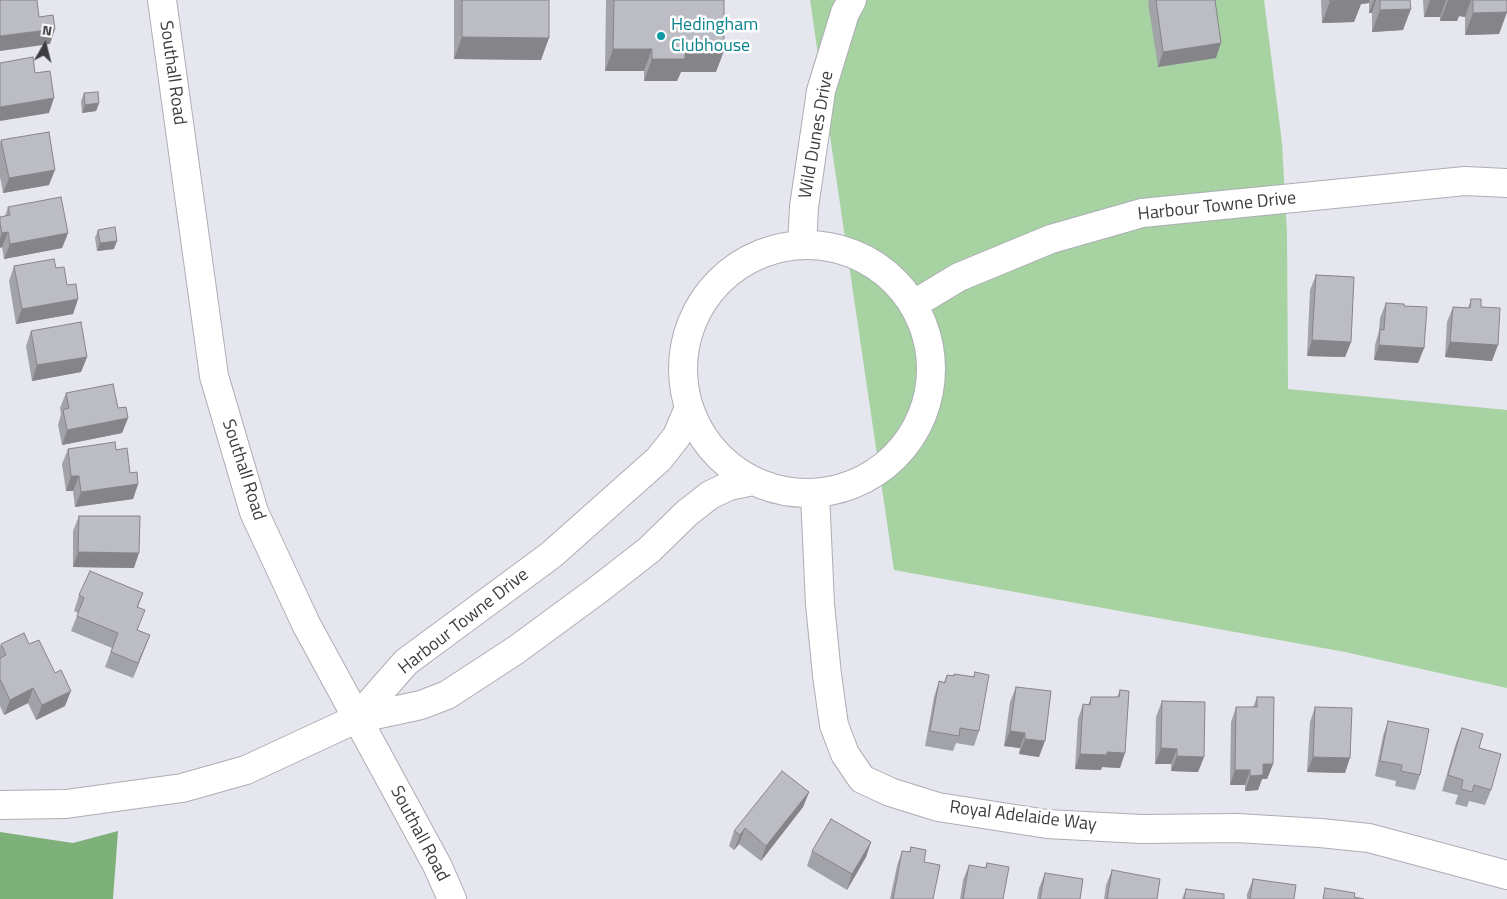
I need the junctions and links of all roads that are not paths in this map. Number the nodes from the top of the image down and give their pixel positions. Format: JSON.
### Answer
{"nodes":[{"id":1,"x":162,"y":0,"type":"edge"},
{"id":2,"x":852,"y":0,"type":"edge"},
{"id":3,"x":1507,"y":183,"type":"edge"},
{"id":4,"x":802,"y":245,"type":"junction"},
{"id":5,"x":914,"y":304,"type":"junction"},
{"id":6,"x":688,"y":407,"type":"junction"},
{"id":7,"x":753,"y":481,"type":"junction"},
{"id":8,"x":815,"y":494,"type":"junction"},
{"id":9,"x":356,"y":718,"type":"junction"},
{"id":10,"x":0,"y":805,"type":"edge"},
{"id":11,"x":1507,"y":875,"type":"edge"},
{"id":12,"x":452,"y":899,"type":"edge"}],
"edges":[{"from":1,"to":9,"type":"street","name":"Southall Road"},
{"from":2,"to":4,"type":"street","name":"Wild Dunes Drive"},
{"from":3,"to":5,"type":"street","name":"Harbour Towne Drive"},
{"from":4,"to":5,"type":"street"},
{"from":4,"to":6,"type":"street"},
{"from":5,"to":8,"type":"street"},
{"from":6,"to":7,"type":"street"},
{"from":6,"to":9,"type":"street","name":"Harbour Towne Drive"},
{"from":7,"to":8,"type":"street"},
{"from":7,"to":9,"type":"street"},
{"from":8,"to":11,"type":"street","name":"Royal Adelaide Way"},
{"from":9,"to":10,"type":"street"},
{"from":9,"to":12,"type":"street","name":"Southall Road"}]}
